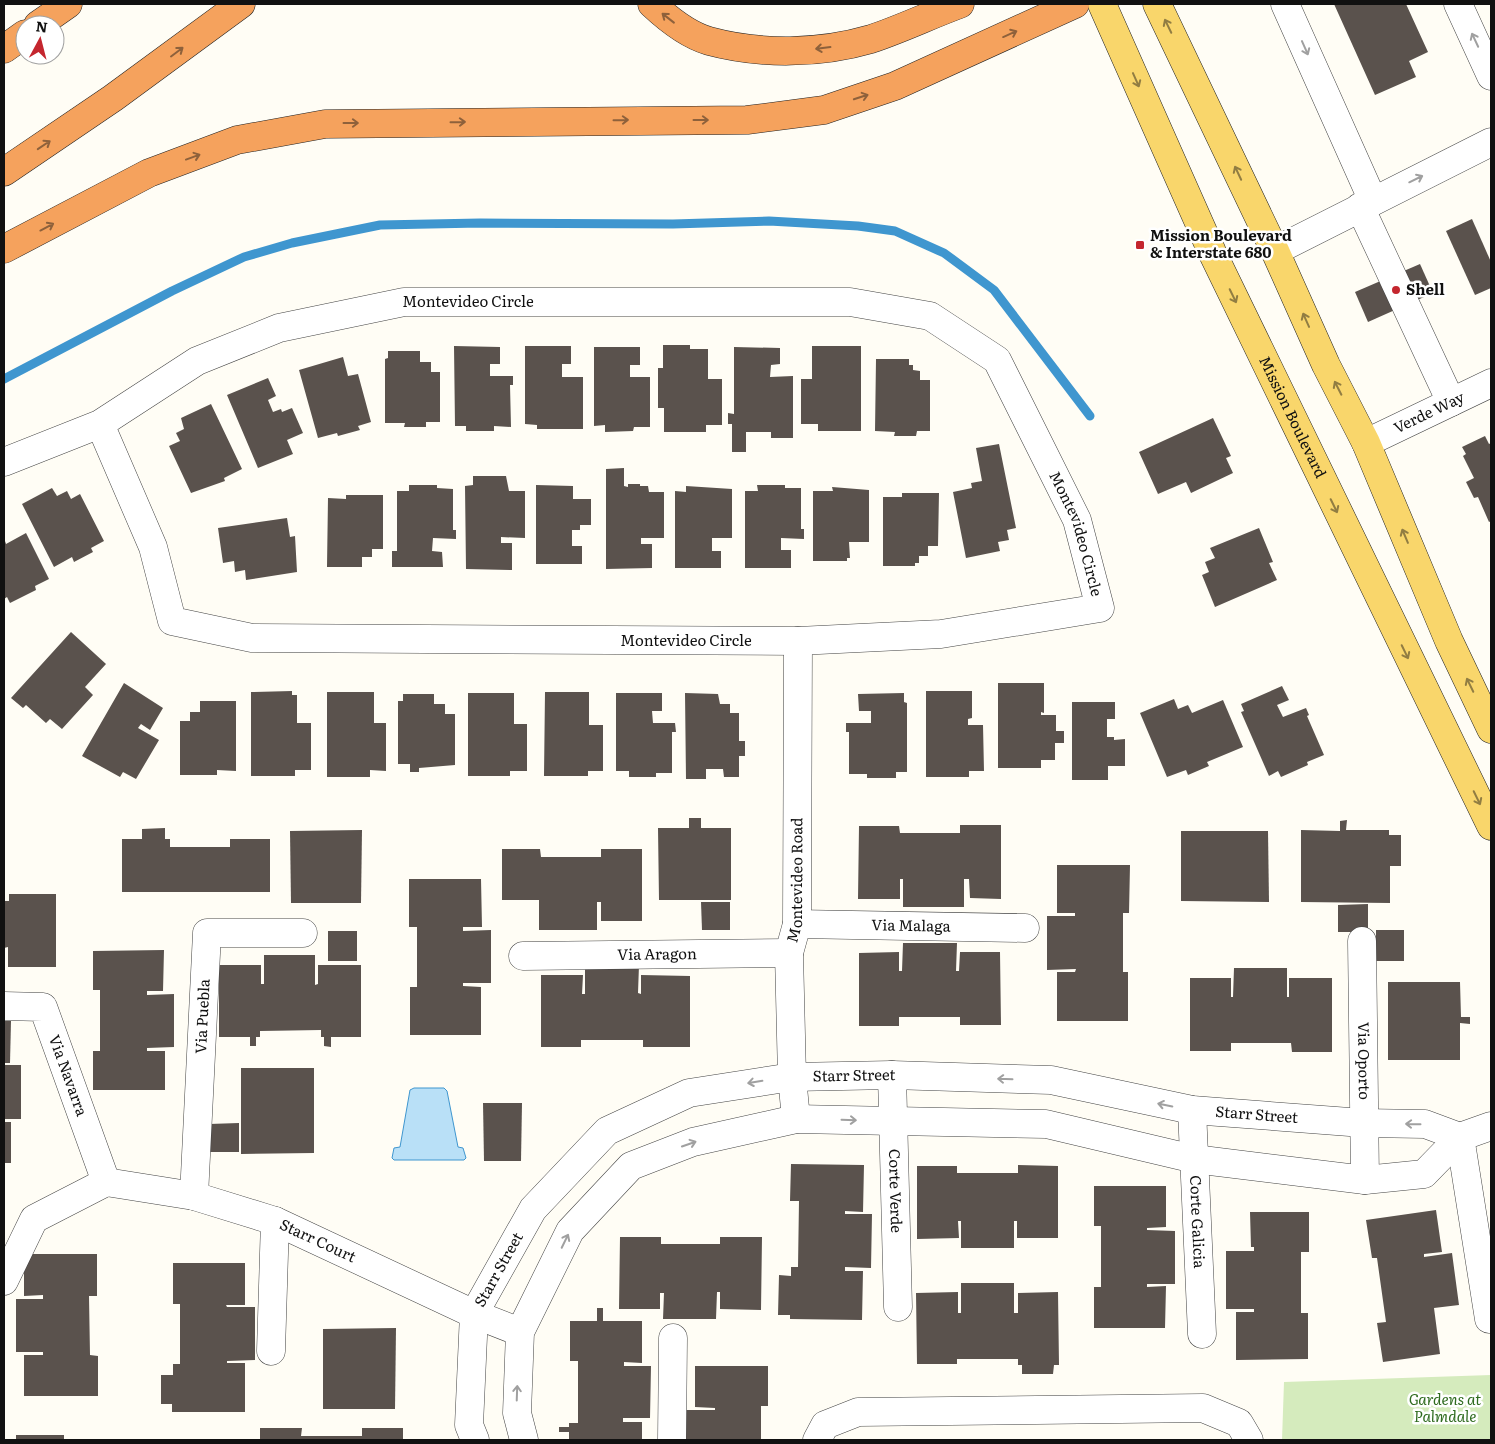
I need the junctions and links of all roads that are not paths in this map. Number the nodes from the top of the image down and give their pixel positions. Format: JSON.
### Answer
{"nodes":[{"id":1,"x":68,"y":4,"type":"edge"},
{"id":2,"x":241,"y":4,"type":"edge"},
{"id":3,"x":652,"y":4,"type":"edge"},
{"id":4,"x":906,"y":4,"type":"edge"},
{"id":5,"x":960,"y":4,"type":"edge"},
{"id":6,"x":1075,"y":4,"type":"edge"},
{"id":7,"x":1102,"y":4,"type":"edge"},
{"id":8,"x":1157,"y":4,"type":"edge"},
{"id":9,"x":1285,"y":4,"type":"edge"},
{"id":10,"x":1458,"y":4,"type":"edge"},
{"id":11,"x":52,"y":15,"type":"edge"},
{"id":12,"x":871,"y":39,"type":"junction"},
{"id":13,"x":15,"y":41,"type":"edge"},
{"id":14,"x":4,"y":49,"type":"edge"},
{"id":15,"x":1491,"y":76,"type":"edge"},
{"id":16,"x":1491,"y":142,"type":"edge"},
{"id":17,"x":4,"y":172,"type":"edge"},
{"id":18,"x":1366,"y":204,"type":"junction"},
{"id":19,"x":4,"y":249,"type":"edge"},
{"id":20,"x":1275,"y":251,"type":"junction"},
{"id":21,"x":1491,"y":383,"type":"edge"},
{"id":22,"x":1451,"y":402,"type":"junction"},
{"id":23,"x":100,"y":424,"type":"junction"},
{"id":24,"x":1366,"y":442,"type":"junction"},
{"id":25,"x":4,"y":462,"type":"edge"},
{"id":26,"x":798,"y":641,"type":"junction"},
{"id":27,"x":1491,"y":729,"type":"edge"},
{"id":28,"x":1491,"y":826,"type":"edge"},
{"id":29,"x":797,"y":924,"type":"junction"},
{"id":30,"x":1025,"y":928,"type":"dead end"},
{"id":31,"x":303,"y":934,"type":"dead end"},
{"id":32,"x":1362,"y":941,"type":"dead end"},
{"id":33,"x":789,"y":954,"type":"junction"},
{"id":34,"x":523,"y":956,"type":"dead end"},
{"id":35,"x":4,"y":1006,"type":"edge"},
{"id":36,"x":892,"y":1075,"type":"junction"},
{"id":37,"x":792,"y":1076,"type":"junction"},
{"id":38,"x":1192,"y":1110,"type":"junction"},
{"id":39,"x":796,"y":1119,"type":"junction"},
{"id":40,"x":894,"y":1121,"type":"junction"},
{"id":41,"x":1363,"y":1123,"type":"junction"},
{"id":42,"x":1491,"y":1126,"type":"edge"},
{"id":43,"x":1460,"y":1137,"type":"junction"},
{"id":44,"x":1194,"y":1159,"type":"junction"},
{"id":45,"x":1365,"y":1180,"type":"junction"},
{"id":46,"x":106,"y":1182,"type":"junction"},
{"id":47,"x":194,"y":1196,"type":"junction"},
{"id":48,"x":275,"y":1221,"type":"junction"},
{"id":49,"x":4,"y":1281,"type":"edge"},
{"id":50,"x":898,"y":1307,"type":"dead end"},
{"id":51,"x":474,"y":1314,"type":"junction"},
{"id":52,"x":1489,"y":1319,"type":"dead end"},
{"id":53,"x":520,"y":1332,"type":"junction"},
{"id":54,"x":1202,"y":1334,"type":"dead end"},
{"id":55,"x":673,"y":1338,"type":"dead end"},
{"id":56,"x":272,"y":1351,"type":"dead end"},
{"id":57,"x":475,"y":1440,"type":"edge"},
{"id":58,"x":524,"y":1440,"type":"edge"},
{"id":59,"x":672,"y":1440,"type":"edge"},
{"id":60,"x":818,"y":1440,"type":"edge"},
{"id":61,"x":1249,"y":1440,"type":"edge"}],
"edges":[{"from":1,"to":11,"type":"highway"},
{"from":17,"to":2,"type":"highway","one_way":true},
{"from":12,"to":3,"type":"highway","one_way":true},
{"from":4,"to":12,"type":"highway"},
{"from":5,"to":12,"type":"highway"},
{"from":19,"to":6,"type":"highway","one_way":true},
{"from":7,"to":28,"type":"main road","name":"Mission Boulevard","one_way":true},
{"from":20,"to":8,"type":"main road","one_way":true},
{"from":9,"to":18,"type":"street","one_way":true},
{"from":15,"to":10,"type":"street","one_way":true},
{"from":13,"to":14,"type":"highway"},
{"from":18,"to":16,"type":"street","one_way":true},
{"from":18,"to":20,"type":"street"},
{"from":18,"to":22,"type":"street"},
{"from":24,"to":20,"type":"main road","one_way":true},
{"from":21,"to":22,"type":"street","name":"Verde Way"},
{"from":22,"to":24,"type":"street","name":"Verde Way"},
{"from":23,"to":25,"type":"street"},
{"from":23,"to":26,"type":"street","name":"Montevideo Circle"},
{"from":23,"to":26,"type":"street","name":"Montevideo Circle"},
{"from":27,"to":24,"type":"main road","one_way":true},
{"from":26,"to":29,"type":"street","name":"Montevideo Road"},
{"from":29,"to":30,"type":"street","name":"Via Malaga"},
{"from":29,"to":33,"type":"street","name":"Montevideo Road"},
{"from":31,"to":47,"type":"street","name":"Via Puebla"},
{"from":32,"to":41,"type":"street","name":"Via Oporto"},
{"from":33,"to":34,"type":"street","name":"Via Aragon"},
{"from":33,"to":37,"type":"street","name":"Montevideo Road"},
{"from":35,"to":46,"type":"street","name":"Via Navarra"},
{"from":36,"to":37,"type":"street","name":"Starr Street"},
{"from":38,"to":36,"type":"street","name":"Starr Street","one_way":true},
{"from":36,"to":40,"type":"street","name":"Corte Verde"},
{"from":37,"to":39,"type":"street","name":"Montevideo Road"},
{"from":37,"to":51,"type":"street","name":"Starr Street","one_way":true},
{"from":38,"to":41,"type":"street","name":"Starr Street"},
{"from":38,"to":44,"type":"street","name":"Corte Galicia"},
{"from":39,"to":40,"type":"street","one_way":true},
{"from":53,"to":39,"type":"street","one_way":true},
{"from":40,"to":44,"type":"street"},
{"from":40,"to":50,"type":"street","name":"Corte Verde"},
{"from":43,"to":41,"type":"street","name":"Starr Street","one_way":true},
{"from":41,"to":45,"type":"street","name":"Via Oporto"},
{"from":42,"to":43,"type":"street"},
{"from":43,"to":45,"type":"street"},
{"from":43,"to":52,"type":"street"},
{"from":44,"to":45,"type":"street"},
{"from":44,"to":54,"type":"street","name":"Corte Galicia"},
{"from":46,"to":47,"type":"street","name":"Starr Court"},
{"from":46,"to":49,"type":"street"},
{"from":47,"to":48,"type":"street","name":"Starr Court"},
{"from":48,"to":51,"type":"street","name":"Starr Court"},
{"from":48,"to":56,"type":"street"},
{"from":51,"to":53,"type":"street","name":"Starr Court"},
{"from":51,"to":57,"type":"street","name":"Starr Street"},
{"from":58,"to":53,"type":"street","one_way":true},
{"from":55,"to":59,"type":"street"},
{"from":60,"to":61,"type":"street"}]}
